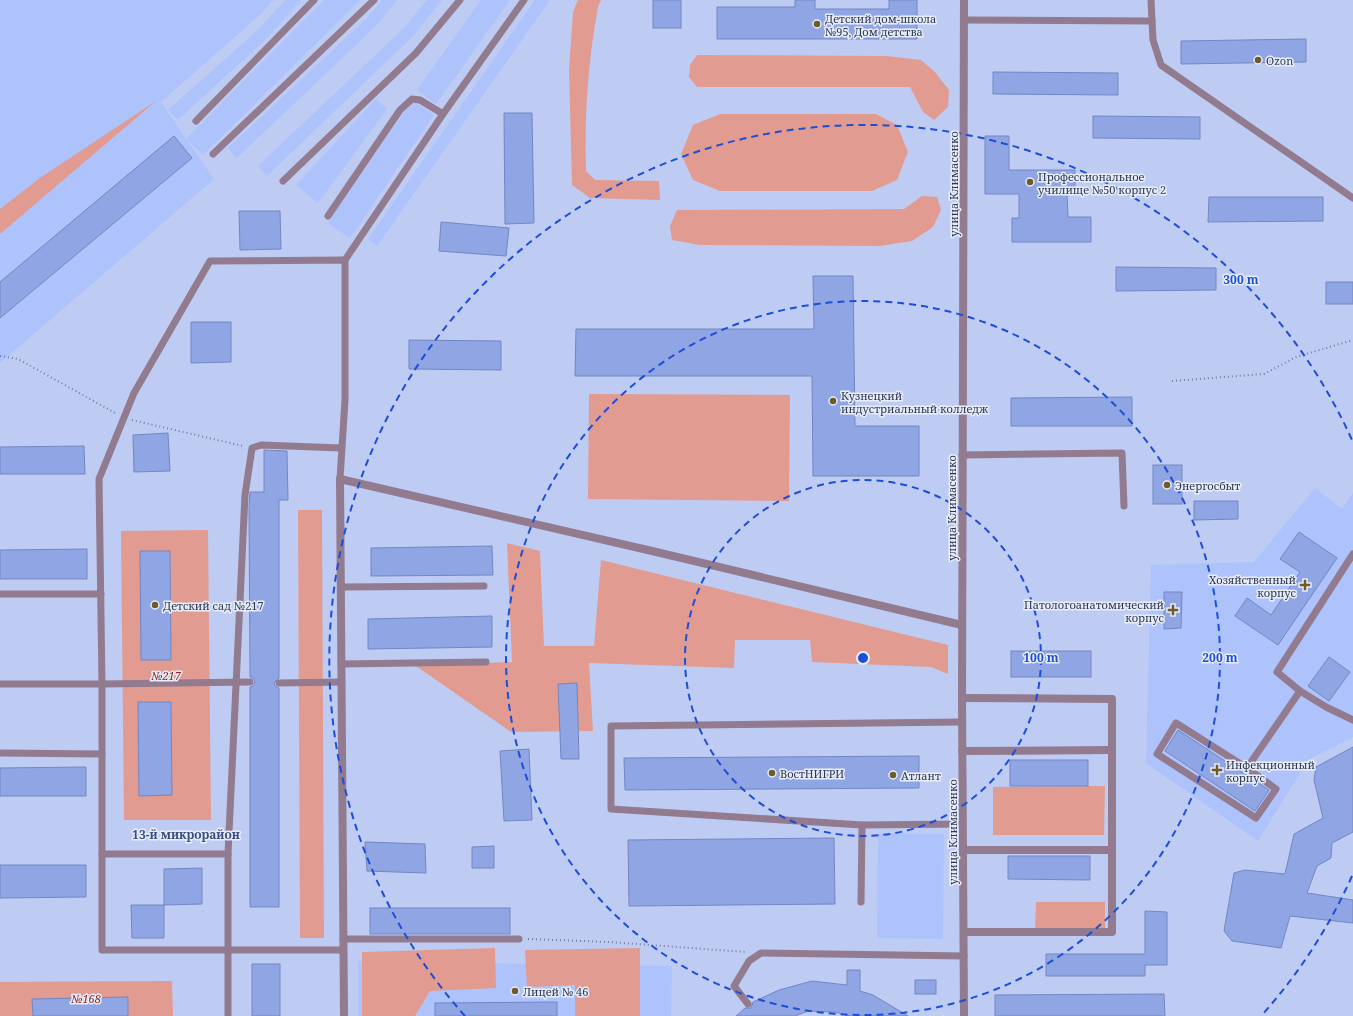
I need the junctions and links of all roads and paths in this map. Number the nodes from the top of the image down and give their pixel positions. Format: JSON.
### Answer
{"nodes":[{"id":1,"x":314,"y":0,"type":"edge"},
{"id":2,"x":374,"y":0,"type":"edge"},
{"id":3,"x":460,"y":0,"type":"edge"},
{"id":4,"x":524,"y":0,"type":"edge"},
{"id":5,"x":964,"y":0,"type":"edge"},
{"id":6,"x":1151,"y":0,"type":"edge"},
{"id":7,"x":965,"y":20,"type":"junction"},
{"id":8,"x":1152,"y":21,"type":"junction"},
{"id":9,"x":443,"y":114,"type":"junction"},
{"id":10,"x":196,"y":120,"type":"dead end"},
{"id":11,"x":213,"y":154,"type":"dead end"},
{"id":12,"x":283,"y":180,"type":"dead end"},
{"id":13,"x":1353,"y":198,"type":"edge"},
{"id":14,"x":328,"y":216,"type":"dead end"},
{"id":15,"x":345,"y":260,"type":"junction"},
{"id":16,"x":1353,"y":340,"type":"edge"},
{"id":17,"x":1172,"y":381,"type":"dead end"},
{"id":18,"x":341,"y":448,"type":"junction"},
{"id":19,"x":962,"y":455,"type":"junction"},
{"id":20,"x":340,"y":479,"type":"junction"},
{"id":21,"x":1124,"y":506,"type":"dead end"},
{"id":22,"x":1353,"y":554,"type":"edge"},
{"id":23,"x":484,"y":586,"type":"dead end"},
{"id":24,"x":341,"y":588,"type":"junction"},
{"id":25,"x":0,"y":594,"type":"edge"},
{"id":26,"x":101,"y":594,"type":"junction"},
{"id":27,"x":962,"y":625,"type":"junction"},
{"id":28,"x":486,"y":662,"type":"dead end"},
{"id":29,"x":341,"y":664,"type":"junction"},
{"id":30,"x":237,"y":682,"type":"junction"},
{"id":31,"x":250,"y":682,"type":"dead end"},
{"id":32,"x":279,"y":682,"type":"dead end"},
{"id":33,"x":341,"y":682,"type":"junction"},
{"id":34,"x":0,"y":684,"type":"edge"},
{"id":35,"x":102,"y":684,"type":"junction"},
{"id":36,"x":1300,"y":691,"type":"junction"},
{"id":37,"x":962,"y":698,"type":"junction"},
{"id":38,"x":1353,"y":720,"type":"edge"},
{"id":39,"x":962,"y":722,"type":"junction"},
{"id":40,"x":1112,"y":750,"type":"junction"},
{"id":41,"x":962,"y":751,"type":"junction"},
{"id":42,"x":0,"y":753,"type":"edge"},
{"id":43,"x":102,"y":754,"type":"junction"},
{"id":44,"x":1248,"y":768,"type":"junction"},
{"id":45,"x":963,"y":824,"type":"junction"},
{"id":46,"x":862,"y":825,"type":"junction"},
{"id":47,"x":963,"y":850,"type":"junction"},
{"id":48,"x":1112,"y":850,"type":"junction"},
{"id":49,"x":102,"y":854,"type":"junction"},
{"id":50,"x":228,"y":854,"type":"junction"},
{"id":51,"x":861,"y":902,"type":"dead end"},
{"id":52,"x":964,"y":932,"type":"junction"},
{"id":53,"x":343,"y":939,"type":"junction"},
{"id":54,"x":519,"y":939,"type":"joint"},
{"id":55,"x":343,"y":950,"type":"junction"},
{"id":56,"x":228,"y":951,"type":"junction"},
{"id":57,"x":761,"y":953,"type":"junction"},
{"id":58,"x":964,"y":956,"type":"junction"},
{"id":59,"x":748,"y":1004,"type":"dead end"},
{"id":60,"x":228,"y":1016,"type":"edge"},
{"id":61,"x":344,"y":1016,"type":"edge"},
{"id":62,"x":964,"y":1016,"type":"edge"}],
"edges":[{"from":1,"to":10,"type":"lane"},
{"from":2,"to":11,"type":"lane"},
{"from":3,"to":12,"type":"lane"},
{"from":4,"to":9,"type":"lane"},
{"from":5,"to":7,"type":"street","name":"улица Климасенко"},
{"from":6,"to":8,"type":"lane"},
{"from":7,"to":8,"type":"lane"},
{"from":7,"to":19,"type":"street","name":"улица Климасенко"},
{"from":8,"to":13,"type":"lane"},
{"from":9,"to":14,"type":"lane"},
{"from":9,"to":15,"type":"lane"},
{"from":15,"to":18,"type":"lane"},
{"from":15,"to":26,"type":"lane"},
{"from":16,"to":17,"type":"path"},
{"from":18,"to":20,"type":"lane"},
{"from":18,"to":30,"type":"lane"},
{"from":19,"to":21,"type":"lane"},
{"from":19,"to":27,"type":"street","name":"улица Климасенко"},
{"from":20,"to":24,"type":"street"},
{"from":20,"to":27,"type":"street"},
{"from":22,"to":36,"type":"lane"},
{"from":23,"to":24,"type":"lane"},
{"from":24,"to":29,"type":"street"},
{"from":25,"to":26,"type":"lane"},
{"from":26,"to":35,"type":"lane"},
{"from":27,"to":37,"type":"street","name":"улица Климасенко"},
{"from":28,"to":29,"type":"lane"},
{"from":29,"to":33,"type":"street"},
{"from":30,"to":31,"type":"lane"},
{"from":30,"to":35,"type":"lane"},
{"from":30,"to":50,"type":"lane"},
{"from":32,"to":33,"type":"lane"},
{"from":33,"to":53,"type":"street"},
{"from":34,"to":35,"type":"lane"},
{"from":35,"to":43,"type":"lane"},
{"from":36,"to":38,"type":"lane"},
{"from":36,"to":44,"type":"lane"},
{"from":37,"to":39,"type":"street","name":"улица Климасенко"},
{"from":37,"to":40,"type":"street"},
{"from":39,"to":41,"type":"street","name":"улица Климасенко"},
{"from":39,"to":46,"type":"lane"},
{"from":40,"to":41,"type":"street"},
{"from":40,"to":48,"type":"street"},
{"from":41,"to":45,"type":"street","name":"улица Климасенко"},
{"from":42,"to":43,"type":"lane"},
{"from":43,"to":49,"type":"lane"},
{"from":44,"to":44,"type":"lane"},
{"from":45,"to":46,"type":"lane"},
{"from":45,"to":47,"type":"street","name":"улица Климасенко"},
{"from":46,"to":51,"type":"lane"},
{"from":47,"to":48,"type":"street"},
{"from":47,"to":52,"type":"street","name":"улица Климасенко"},
{"from":48,"to":52,"type":"street"},
{"from":49,"to":50,"type":"lane"},
{"from":49,"to":56,"type":"lane"},
{"from":50,"to":56,"type":"lane"},
{"from":52,"to":58,"type":"street","name":"улица Климасенко"},
{"from":53,"to":54,"type":"lane"},
{"from":53,"to":55,"type":"street"},
{"from":54,"to":57,"type":"path"},
{"from":55,"to":56,"type":"lane"},
{"from":55,"to":61,"type":"street"},
{"from":56,"to":60,"type":"lane"},
{"from":57,"to":58,"type":"lane"},
{"from":57,"to":59,"type":"lane"},
{"from":58,"to":62,"type":"street","name":"улица Климасенко"}]}
